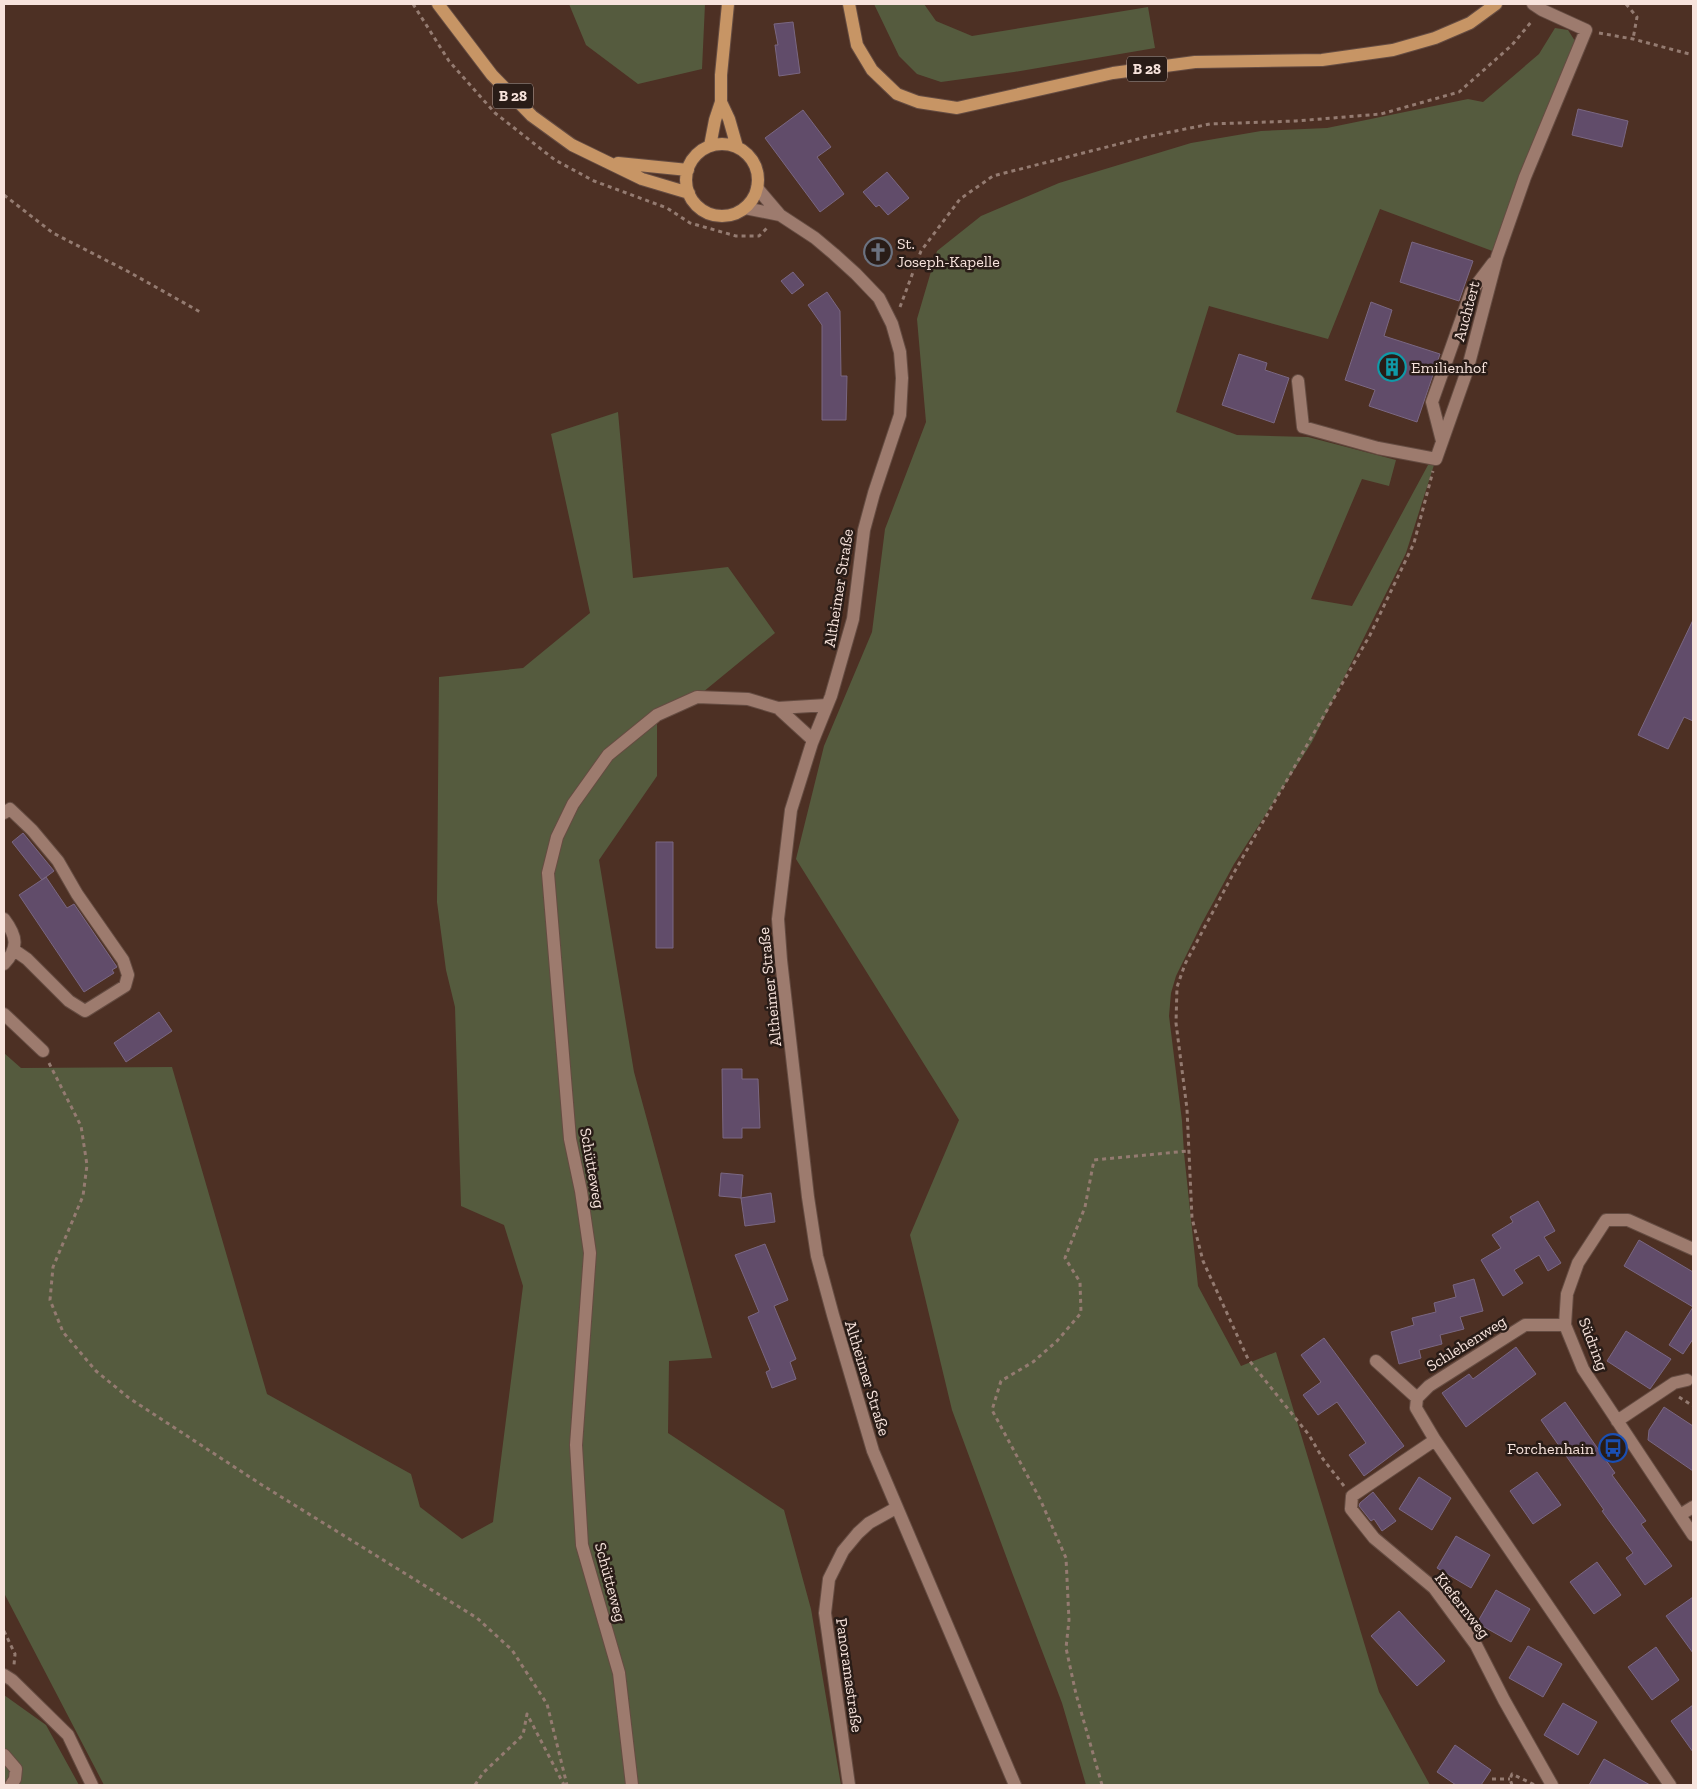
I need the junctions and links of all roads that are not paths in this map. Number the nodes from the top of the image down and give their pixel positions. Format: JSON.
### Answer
{"nodes":[{"id":1,"x":438,"y":4,"type":"edge"},
{"id":2,"x":728,"y":4,"type":"edge"},
{"id":3,"x":849,"y":4,"type":"edge"},
{"id":4,"x":1496,"y":4,"type":"edge"},
{"id":5,"x":1537,"y":7,"type":"edge"},
{"id":6,"x":721,"y":102,"type":"junction"},
{"id":7,"x":710,"y":146,"type":"junction"},
{"id":8,"x":737,"y":147,"type":"junction"},
{"id":9,"x":610,"y":162,"type":"junction"},
{"id":10,"x":688,"y":170,"type":"junction"},
{"id":11,"x":757,"y":188,"type":"junction"},
{"id":12,"x":689,"y":193,"type":"junction"},
{"id":13,"x":745,"y":208,"type":"junction"},
{"id":14,"x":780,"y":215,"type":"junction"},
{"id":15,"x":1497,"y":257,"type":"junction"},
{"id":16,"x":1298,"y":381,"type":"dead end"},
{"id":17,"x":1442,"y":441,"type":"junction"},
{"id":18,"x":827,"y":705,"type":"junction"},
{"id":19,"x":778,"y":708,"type":"junction"},
{"id":20,"x":813,"y":740,"type":"junction"},
{"id":21,"x":4,"y":813,"type":"edge"},
{"id":22,"x":4,"y":919,"type":"edge"},
{"id":23,"x":14,"y":950,"type":"junction"},
{"id":24,"x":4,"y":964,"type":"edge"},
{"id":25,"x":4,"y":1014,"type":"edge"},
{"id":26,"x":43,"y":1051,"type":"road end"},
{"id":27,"x":1693,"y":1249,"type":"edge"},
{"id":28,"x":1565,"y":1324,"type":"junction"},
{"id":29,"x":1376,"y":1361,"type":"dead end"},
{"id":30,"x":1687,"y":1380,"type":"dead end"},
{"id":31,"x":1417,"y":1398,"type":"junction"},
{"id":32,"x":1617,"y":1421,"type":"junction"},
{"id":33,"x":1434,"y":1440,"type":"junction"},
{"id":34,"x":1693,"y":1507,"type":"edge"},
{"id":35,"x":896,"y":1508,"type":"junction"},
{"id":36,"x":1680,"y":1515,"type":"junction"},
{"id":37,"x":1693,"y":1535,"type":"edge"},
{"id":38,"x":8,"y":1678,"type":"edge"},
{"id":39,"x":4,"y":1755,"type":"edge"},
{"id":40,"x":11,"y":1785,"type":"edge"},
{"id":41,"x":92,"y":1785,"type":"edge"},
{"id":42,"x":632,"y":1785,"type":"edge"},
{"id":43,"x":849,"y":1785,"type":"edge"},
{"id":44,"x":1015,"y":1785,"type":"edge"},
{"id":45,"x":1552,"y":1785,"type":"edge"},
{"id":46,"x":1670,"y":1785,"type":"edge"}],
"edges":[{"from":1,"to":9,"type":"main road","number":"B 28"},
{"from":2,"to":6,"type":"main road"},
{"from":3,"to":4,"type":"main road","number":"B 28"},
{"from":5,"to":15,"type":"street","name":"Auchtert"},
{"from":6,"to":7,"type":"main road"},
{"from":6,"to":8,"type":"main road"},
{"from":7,"to":8,"type":"main road"},
{"from":7,"to":10,"type":"main road"},
{"from":8,"to":11,"type":"main road"},
{"from":9,"to":10,"type":"main road","number":"B 28"},
{"from":9,"to":12,"type":"main road","number":"B 28"},
{"from":10,"to":12,"type":"main road"},
{"from":11,"to":13,"type":"main road"},
{"from":11,"to":14,"type":"street","name":"Altheimer Straße"},
{"from":12,"to":13,"type":"main road"},
{"from":13,"to":14,"type":"street","name":"Altheimer Straße"},
{"from":14,"to":18,"type":"street","name":"Altheimer Straße"},
{"from":15,"to":17,"type":"street","name":"Auchtert"},
{"from":15,"to":17,"type":"street"},
{"from":16,"to":17,"type":"street","name":"Auchtert"},
{"from":18,"to":19,"type":"street","name":"Schütteweg"},
{"from":18,"to":20,"type":"street","name":"Altheimer Straße"},
{"from":19,"to":20,"type":"street","name":"Schütteweg"},
{"from":19,"to":42,"type":"street","name":"Schütteweg"},
{"from":20,"to":35,"type":"street","name":"Altheimer Straße"},
{"from":21,"to":23,"type":"street"},
{"from":22,"to":23,"type":"street"},
{"from":23,"to":24,"type":"street"},
{"from":25,"to":26,"type":"street"},
{"from":27,"to":28,"type":"street","name":"Südring"},
{"from":28,"to":31,"type":"street","name":"Schlehenweg"},
{"from":28,"to":32,"type":"street","name":"Südring"},
{"from":29,"to":31,"type":"street"},
{"from":30,"to":32,"type":"street"},
{"from":31,"to":33,"type":"street"},
{"from":32,"to":36,"type":"street","name":"Südring"},
{"from":33,"to":45,"type":"street","name":"Kiefernweg"},
{"from":33,"to":46,"type":"street"},
{"from":34,"to":36,"type":"street"},
{"from":35,"to":43,"type":"street","name":"Panoramastraße"},
{"from":35,"to":44,"type":"street","name":"Altheimer Straße"},
{"from":36,"to":37,"type":"street","name":"Südring"},
{"from":38,"to":41,"type":"street"},
{"from":39,"to":40,"type":"street"}]}
